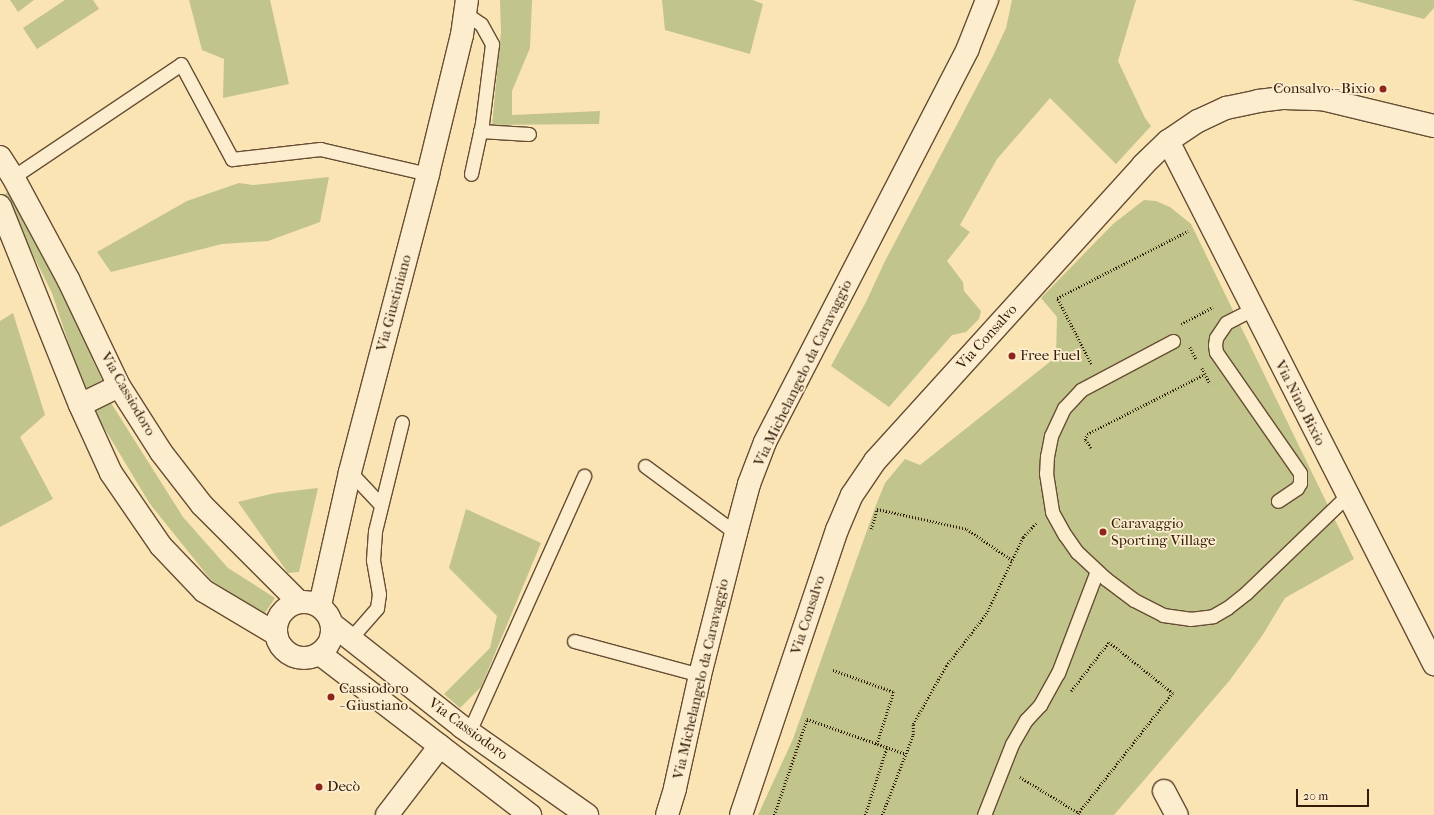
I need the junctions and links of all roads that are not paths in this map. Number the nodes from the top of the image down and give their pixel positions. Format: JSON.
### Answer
{"nodes":[{"id":1,"x":987,"y":0,"type":"edge"},
{"id":2,"x":466,"y":6,"type":"edge"},
{"id":3,"x":1434,"y":126,"type":"edge"},
{"id":4,"x":480,"y":131,"type":"junction"},
{"id":5,"x":529,"y":134,"type":"dead end"},
{"id":6,"x":1168,"y":141,"type":"junction"},
{"id":7,"x":0,"y":157,"type":"edge"},
{"id":8,"x":428,"y":174,"type":"junction"},
{"id":9,"x":471,"y":174,"type":"dead end"},
{"id":10,"x":13,"y":177,"type":"junction"},
{"id":11,"x":0,"y":206,"type":"edge"},
{"id":12,"x":1253,"y":309,"type":"junction"},
{"id":13,"x":1173,"y":341,"type":"dead end"},
{"id":14,"x":119,"y":386,"type":"junction"},
{"id":15,"x":80,"y":405,"type":"junction"},
{"id":16,"x":402,"y":422,"type":"dead end"},
{"id":17,"x":645,"y":466,"type":"dead end"},
{"id":18,"x":350,"y":472,"type":"junction"},
{"id":19,"x":584,"y":476,"type":"dead end"},
{"id":20,"x":1348,"y":495,"type":"junction"},
{"id":21,"x":1278,"y":501,"type":"dead end"},
{"id":22,"x":381,"y":505,"type":"junction"},
{"id":23,"x":736,"y":533,"type":"junction"},
{"id":24,"x":1097,"y":571,"type":"junction"},
{"id":25,"x":298,"y":601,"type":"junction"},
{"id":26,"x":320,"y":605,"type":"junction"},
{"id":27,"x":333,"y":625,"type":"junction"},
{"id":28,"x":276,"y":634,"type":"junction"},
{"id":29,"x":350,"y":639,"type":"junction"},
{"id":30,"x":574,"y":640,"type":"dead end"},
{"id":31,"x":320,"y":654,"type":"junction"},
{"id":32,"x":1434,"y":664,"type":"edge"},
{"id":33,"x":700,"y":675,"type":"junction"},
{"id":34,"x":469,"y":732,"type":"junction"},
{"id":35,"x":440,"y":746,"type":"junction"},
{"id":36,"x":1164,"y":791,"type":"dead end"},
{"id":37,"x":387,"y":815,"type":"edge"},
{"id":38,"x":530,"y":815,"type":"edge"},
{"id":39,"x":587,"y":815,"type":"edge"},
{"id":40,"x":667,"y":815,"type":"edge"},
{"id":41,"x":741,"y":815,"type":"edge"},
{"id":42,"x":984,"y":815,"type":"edge"},
{"id":43,"x":1177,"y":815,"type":"edge"}],
"edges":[{"from":1,"to":23,"type":"main road","name":"Via Michelangelo da Caravaggio"},
{"from":2,"to":4,"type":"lane"},
{"from":2,"to":8,"type":"main road","name":"Via Giustiniano"},
{"from":3,"to":6,"type":"main road","name":"Via Consalvo"},
{"from":4,"to":5,"type":"lane"},
{"from":4,"to":9,"type":"lane"},
{"from":6,"to":12,"type":"main road","name":"Via Nino Bixio"},
{"from":6,"to":41,"type":"main road","name":"Via Consalvo"},
{"from":7,"to":10,"type":"main road","name":"Via Cassiodoro"},
{"from":8,"to":10,"type":"lane"},
{"from":8,"to":18,"type":"main road","name":"Via Giustiniano"},
{"from":10,"to":14,"type":"main road","name":"Via Cassiodoro"},
{"from":11,"to":15,"type":"main road"},
{"from":12,"to":20,"type":"main road","name":"Via Nino Bixio"},
{"from":12,"to":21,"type":"lane"},
{"from":13,"to":24,"type":"lane"},
{"from":14,"to":15,"type":"main road"},
{"from":14,"to":25,"type":"main road","name":"Via Cassiodoro"},
{"from":15,"to":28,"type":"main road"},
{"from":16,"to":22,"type":"lane"},
{"from":17,"to":23,"type":"lane"},
{"from":18,"to":22,"type":"lane"},
{"from":18,"to":26,"type":"main road","name":"Via Giustiniano"},
{"from":19,"to":34,"type":"lane"},
{"from":20,"to":24,"type":"lane"},
{"from":20,"to":32,"type":"main road","name":"Via Nino Bixio"},
{"from":22,"to":29,"type":"lane"},
{"from":23,"to":33,"type":"main road","name":"Via Michelangelo da Caravaggio"},
{"from":24,"to":42,"type":"lane"},
{"from":25,"to":26,"type":"main road"},
{"from":25,"to":28,"type":"main road"},
{"from":26,"to":27,"type":"main road"},
{"from":27,"to":29,"type":"main road","name":"Via Cassiodoro"},
{"from":27,"to":31,"type":"main road"},
{"from":28,"to":31,"type":"main road"},
{"from":29,"to":34,"type":"main road","name":"Via Cassiodoro"},
{"from":30,"to":33,"type":"lane"},
{"from":31,"to":35,"type":"main road","name":"Via Cassiodoro"},
{"from":33,"to":40,"type":"main road","name":"Via Michelangelo da Caravaggio"},
{"from":34,"to":39,"type":"main road","name":"Via Cassiodoro"},
{"from":35,"to":37,"type":"main road"},
{"from":35,"to":38,"type":"main road","name":"Via Cassiodoro"},
{"from":36,"to":43,"type":"main road"}]}
